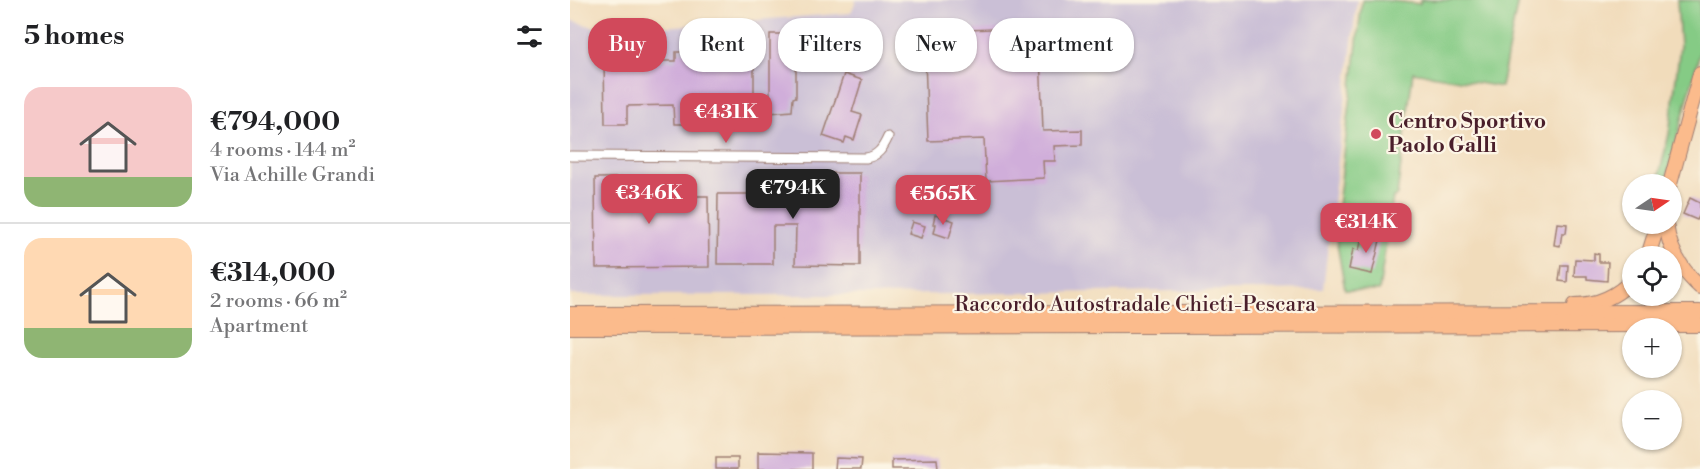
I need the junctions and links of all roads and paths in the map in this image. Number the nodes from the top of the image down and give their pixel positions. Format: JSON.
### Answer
{"nodes":[{"id":1,"x":1700,"y":74,"type":"edge"},
{"id":2,"x":888,"y":137,"type":"dead end"},
{"id":3,"x":570,"y":156,"type":"edge"},
{"id":4,"x":1673,"y":174,"type":"edge"},
{"id":5,"x":1667,"y":234,"type":"edge"},
{"id":6,"x":1700,"y":287,"type":"edge"},
{"id":7,"x":1622,"y":290,"type":"edge"},
{"id":8,"x":1512,"y":312,"type":"junction"},
{"id":9,"x":1700,"y":312,"type":"edge"},
{"id":10,"x":570,"y":314,"type":"edge"},
{"id":11,"x":1700,"y":325,"type":"edge"},
{"id":12,"x":570,"y":327,"type":"edge"}],
"edges":[{"from":1,"to":4,"type":"highway"},
{"from":2,"to":3,"type":"street"},
{"from":5,"to":6,"type":"highway"},
{"from":7,"to":8,"type":"highway"},
{"from":8,"to":9,"type":"highway","name":"Raccordo Autostradale Chieti-Pescara"},
{"from":8,"to":10,"type":"highway","name":"Raccordo Autostradale Chieti-Pescara"},
{"from":11,"to":12,"type":"highway","name":"Raccordo Autostradale Chieti-Pescara"}]}
